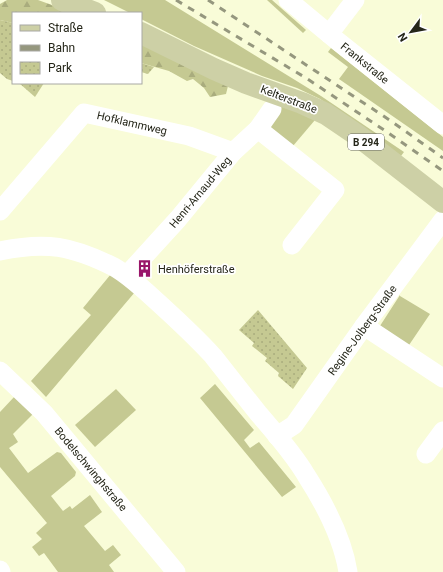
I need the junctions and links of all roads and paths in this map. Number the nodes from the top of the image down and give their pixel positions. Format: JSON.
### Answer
{"nodes":[{"id":1,"x":62,"y":0,"type":"edge"},
{"id":2,"x":288,"y":0,"type":"edge"},
{"id":3,"x":355,"y":0,"type":"edge"},
{"id":4,"x":93,"y":12,"type":"edge"},
{"id":5,"x":142,"y":33,"type":"edge"},
{"id":6,"x":329,"y":34,"type":"junction"},
{"id":7,"x":272,"y":110,"type":"dead end"},
{"id":8,"x":443,"y":125,"type":"edge"},
{"id":9,"x":258,"y":130,"type":"junction"},
{"id":10,"x":233,"y":152,"type":"junction"},
{"id":11,"x":443,"y":202,"type":"edge"},
{"id":12,"x":0,"y":211,"type":"edge"},
{"id":13,"x":443,"y":220,"type":"edge"},
{"id":14,"x":292,"y":245,"type":"dead end"},
{"id":15,"x":0,"y":251,"type":"edge"},
{"id":16,"x":127,"y":275,"type":"junction"},
{"id":17,"x":364,"y":326,"type":"junction"},
{"id":18,"x":0,"y":371,"type":"edge"},
{"id":19,"x":443,"y":378,"type":"edge"},
{"id":20,"x":443,"y":431,"type":"edge"},
{"id":21,"x":277,"y":436,"type":"junction"},
{"id":22,"x":426,"y":454,"type":"dead end"},
{"id":23,"x":176,"y":572,"type":"edge"},
{"id":24,"x":348,"y":572,"type":"edge"}],
"edges":[{"from":1,"to":4,"type":"main road"},
{"from":2,"to":6,"type":"street","name":"Frankstraße"},
{"from":3,"to":6,"type":"street"},
{"from":5,"to":11,"type":"main road","name":"Kelterstraße","number":"B 294"},
{"from":6,"to":8,"type":"street","name":"Frankstraße"},
{"from":7,"to":9,"type":"street","name":"Henri-Arnaud-Weg"},
{"from":9,"to":10,"type":"street","name":"Henri-Arnaud-Weg"},
{"from":9,"to":14,"type":"street"},
{"from":10,"to":12,"type":"street","name":"Hofklammweg"},
{"from":10,"to":16,"type":"street","name":"Henri-Arnaud-Weg"},
{"from":13,"to":17,"type":"street","name":"Regine-Jolberg-Straße"},
{"from":15,"to":16,"type":"street"},
{"from":16,"to":21,"type":"street"},
{"from":17,"to":19,"type":"street"},
{"from":17,"to":21,"type":"street","name":"Regine-Jolberg-Straße"},
{"from":18,"to":23,"type":"street","name":"Bodelschwinghstraße"},
{"from":20,"to":22,"type":"street"},
{"from":21,"to":24,"type":"street"}]}
